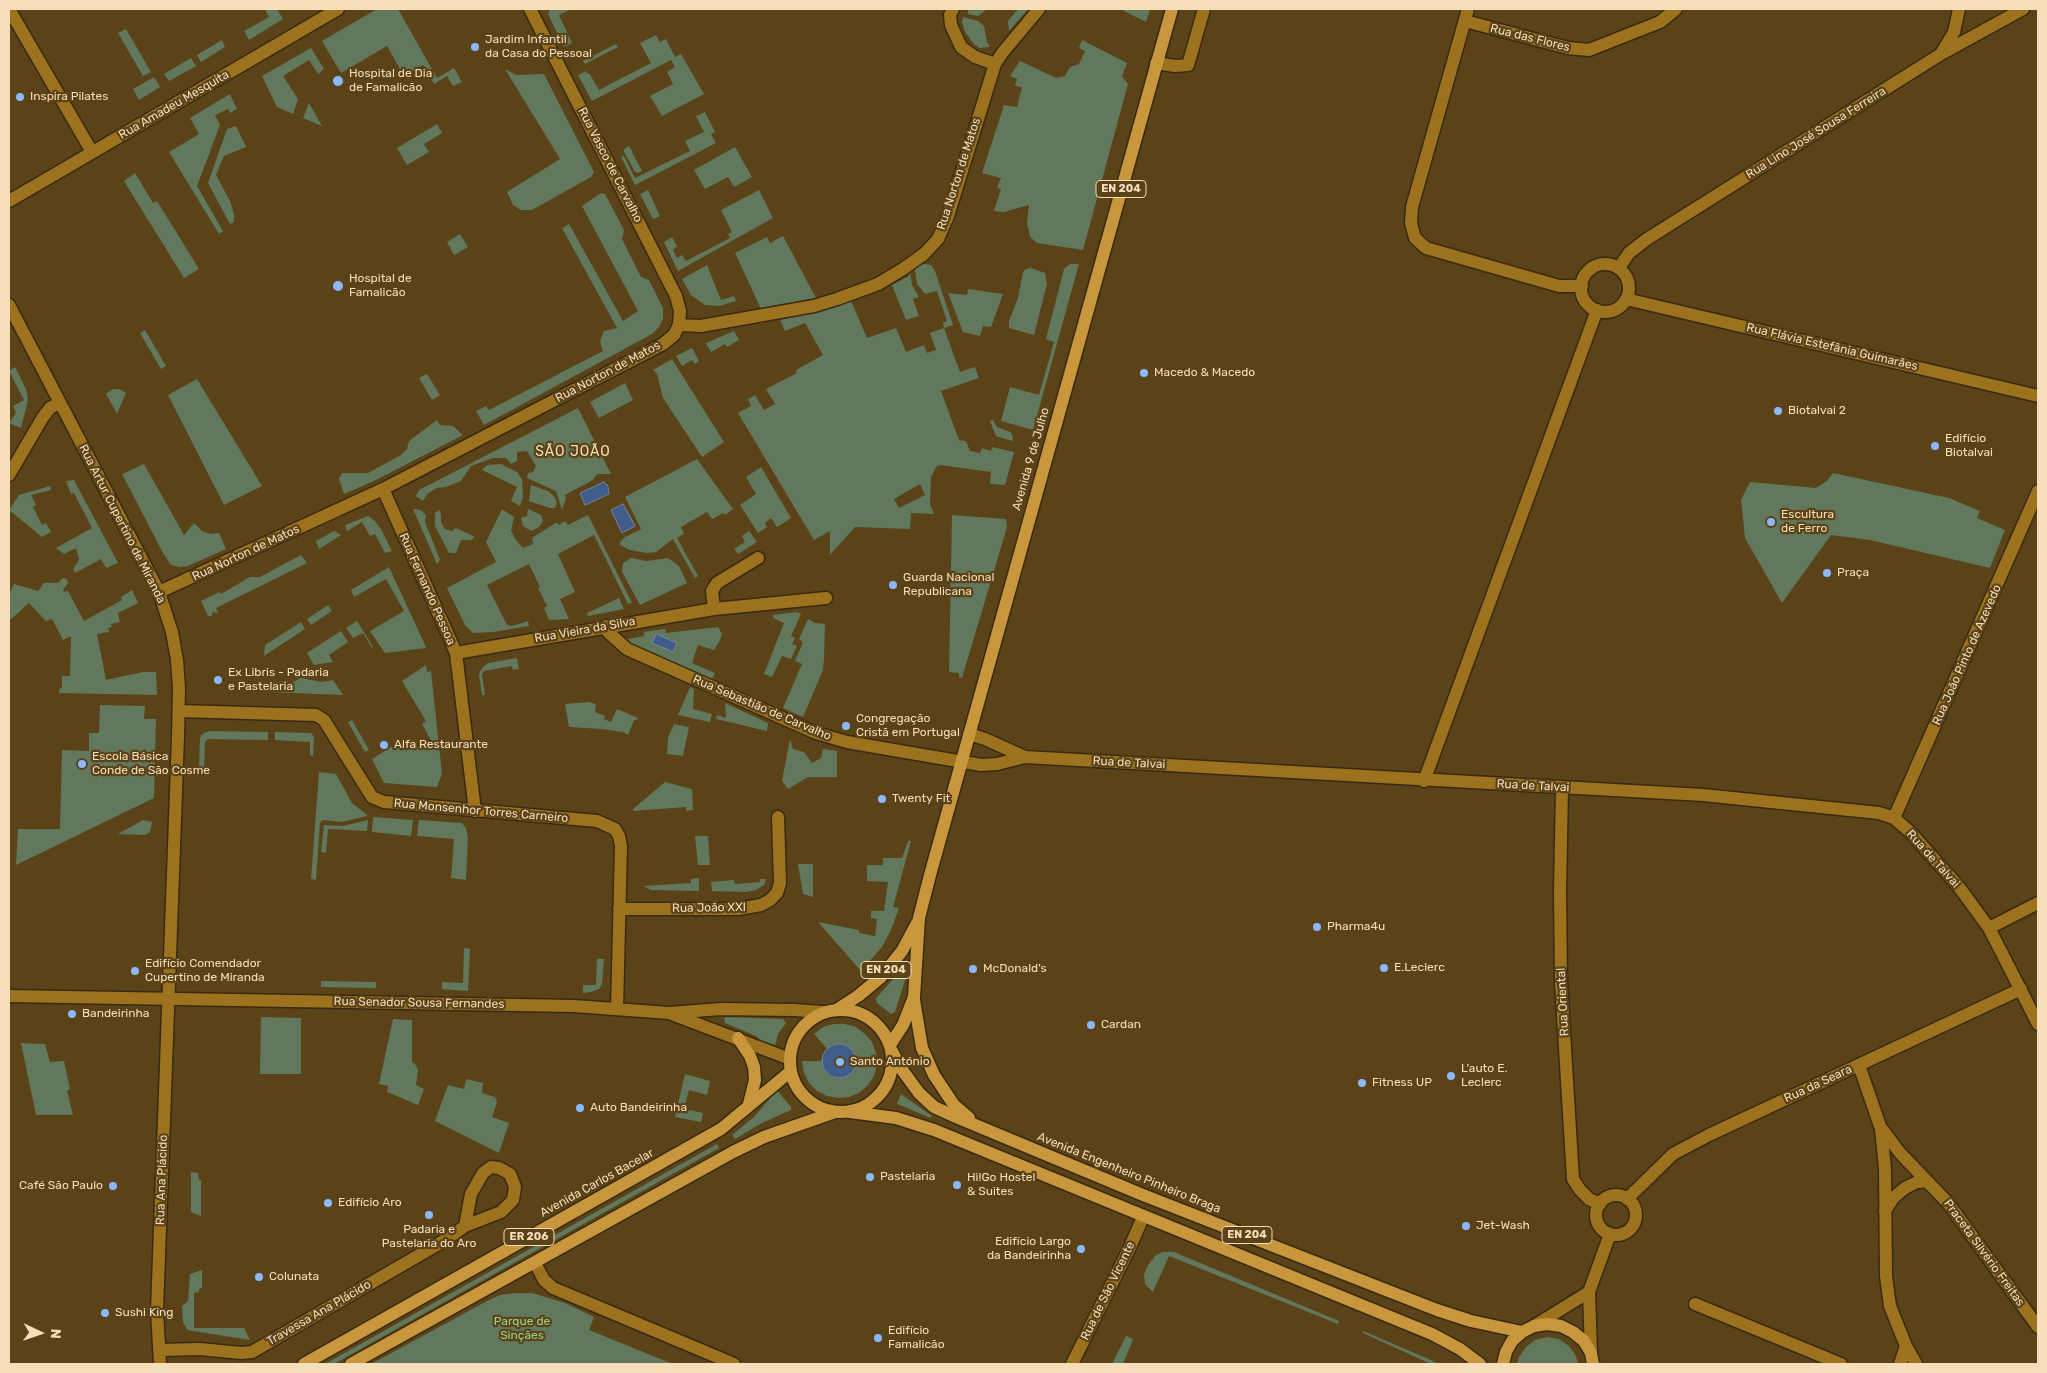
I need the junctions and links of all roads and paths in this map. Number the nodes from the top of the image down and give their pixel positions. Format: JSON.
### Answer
{"nodes":[{"id":1,"x":9,"y":9,"type":"edge"},
{"id":2,"x":338,"y":9,"type":"edge"},
{"id":3,"x":530,"y":9,"type":"edge"},
{"id":4,"x":953,"y":9,"type":"edge"},
{"id":5,"x":1039,"y":9,"type":"edge"},
{"id":6,"x":1172,"y":9,"type":"edge"},
{"id":7,"x":1204,"y":9,"type":"edge"},
{"id":8,"x":1676,"y":9,"type":"edge"},
{"id":9,"x":1959,"y":9,"type":"edge"},
{"id":10,"x":2023,"y":9,"type":"edge"},
{"id":11,"x":1466,"y":15,"type":"edge"},
{"id":12,"x":1941,"y":54,"type":"junction"},
{"id":13,"x":1156,"y":62,"type":"junction"},
{"id":14,"x":996,"y":64,"type":"junction"},
{"id":15,"x":92,"y":152,"type":"junction"},
{"id":16,"x":9,"y":201,"type":"edge"},
{"id":17,"x":1619,"y":268,"type":"junction"},
{"id":18,"x":1582,"y":286,"type":"junction"},
{"id":19,"x":1626,"y":299,"type":"junction"},
{"id":20,"x":9,"y":305,"type":"edge"},
{"id":21,"x":1597,"y":310,"type":"junction"},
{"id":22,"x":679,"y":325,"type":"junction"},
{"id":23,"x":2038,"y":396,"type":"edge"},
{"id":24,"x":59,"y":403,"type":"junction"},
{"id":25,"x":9,"y":474,"type":"edge"},
{"id":26,"x":383,"y":489,"type":"junction"},
{"id":27,"x":2038,"y":491,"type":"edge"},
{"id":28,"x":758,"y":558,"type":"dead end"},
{"id":29,"x":159,"y":592,"type":"junction"},
{"id":30,"x":826,"y":598,"type":"dead end"},
{"id":31,"x":714,"y":609,"type":"junction"},
{"id":32,"x":606,"y":626,"type":"junction"},
{"id":33,"x":456,"y":653,"type":"junction"},
{"id":34,"x":179,"y":711,"type":"junction"},
{"id":35,"x":969,"y":734,"type":"junction"},
{"id":36,"x":1025,"y":757,"type":"junction"},
{"id":37,"x":962,"y":762,"type":"junction"},
{"id":38,"x":1424,"y":781,"type":"junction"},
{"id":39,"x":1562,"y":788,"type":"junction"},
{"id":40,"x":474,"y":810,"type":"junction"},
{"id":41,"x":778,"y":817,"type":"dead end"},
{"id":42,"x":1894,"y":818,"type":"junction"},
{"id":43,"x":2038,"y":903,"type":"edge"},
{"id":44,"x":619,"y":909,"type":"junction"},
{"id":45,"x":919,"y":918,"type":"junction"},
{"id":46,"x":1989,"y":928,"type":"junction"},
{"id":47,"x":2021,"y":989,"type":"junction"},
{"id":48,"x":9,"y":996,"type":"edge"},
{"id":49,"x":914,"y":997,"type":"junction"},
{"id":50,"x":169,"y":998,"type":"junction"},
{"id":51,"x":617,"y":1009,"type":"junction"},
{"id":52,"x":838,"y":1009,"type":"junction"},
{"id":53,"x":823,"y":1012,"type":"junction"},
{"id":54,"x":669,"y":1013,"type":"junction"},
{"id":55,"x":2038,"y":1024,"type":"edge"},
{"id":56,"x":738,"y":1038,"type":"junction"},
{"id":57,"x":891,"y":1048,"type":"junction"},
{"id":58,"x":790,"y":1065,"type":"junction"},
{"id":59,"x":1859,"y":1065,"type":"junction"},
{"id":60,"x":749,"y":1104,"type":"junction"},
{"id":61,"x":835,"y":1112,"type":"junction"},
{"id":62,"x":850,"y":1112,"type":"junction"},
{"id":63,"x":976,"y":1125,"type":"junction"},
{"id":64,"x":1881,"y":1129,"type":"junction"},
{"id":65,"x":1927,"y":1181,"type":"junction"},
{"id":66,"x":1627,"y":1199,"type":"junction"},
{"id":67,"x":1600,"y":1204,"type":"junction"},
{"id":68,"x":1884,"y":1212,"type":"junction"},
{"id":69,"x":1143,"y":1217,"type":"junction"},
{"id":70,"x":466,"y":1226,"type":"junction"},
{"id":71,"x":1610,"y":1234,"type":"junction"},
{"id":72,"x":535,"y":1263,"type":"junction"},
{"id":73,"x":1589,"y":1292,"type":"junction"},
{"id":74,"x":1695,"y":1304,"type":"dead end"},
{"id":75,"x":2038,"y":1327,"type":"edge"},
{"id":76,"x":1528,"y":1329,"type":"junction"},
{"id":77,"x":1906,"y":1346,"type":"junction"},
{"id":78,"x":160,"y":1360,"type":"edge"},
{"id":79,"x":1594,"y":1360,"type":"edge"},
{"id":80,"x":304,"y":1364,"type":"edge"},
{"id":81,"x":351,"y":1364,"type":"edge"},
{"id":82,"x":734,"y":1364,"type":"edge"},
{"id":83,"x":1072,"y":1364,"type":"edge"},
{"id":84,"x":1480,"y":1364,"type":"edge"},
{"id":85,"x":1503,"y":1364,"type":"edge"},
{"id":86,"x":1841,"y":1364,"type":"edge"},
{"id":87,"x":1900,"y":1364,"type":"edge"},
{"id":88,"x":1916,"y":1364,"type":"edge"}],
"edges":[{"from":1,"to":15,"type":"street"},
{"from":2,"to":15,"type":"street","name":"Rua Amadeu Mesquita"},
{"from":3,"to":22,"type":"street","name":"Rua Vasco de Carvalho"},
{"from":4,"to":14,"type":"street"},
{"from":5,"to":14,"type":"street","name":"Rua Norton de Matos"},
{"from":6,"to":13,"type":"main road","name":"Avenida 9 de Julho","number":"EN 204"},
{"from":7,"to":13,"type":"street"},
{"from":8,"to":11,"type":"street","name":"Rua das Flores"},
{"from":9,"to":12,"type":"street"},
{"from":10,"to":12,"type":"street","name":"Rua Lino José Sousa Ferreira"},
{"from":11,"to":18,"type":"street"},
{"from":12,"to":17,"type":"street","name":"Rua Lino José Sousa Ferreira"},
{"from":13,"to":35,"type":"main road","name":"Avenida 9 de Julho","number":"EN 204"},
{"from":14,"to":22,"type":"street","name":"Rua Norton de Matos"},
{"from":15,"to":16,"type":"street","name":"Rua Amadeu Mesquita"},
{"from":17,"to":18,"type":"street"},
{"from":17,"to":19,"type":"street"},
{"from":18,"to":21,"type":"street"},
{"from":19,"to":21,"type":"street"},
{"from":19,"to":23,"type":"street","name":"Rua Flávia Estefânia Guimarães"},
{"from":20,"to":24,"type":"street","name":"Rua Artur Cupertino de Miranda"},
{"from":21,"to":38,"type":"street"},
{"from":22,"to":26,"type":"street","name":"Rua Norton de Matos"},
{"from":24,"to":25,"type":"street"},
{"from":24,"to":29,"type":"street","name":"Rua Artur Cupertino de Miranda"},
{"from":26,"to":29,"type":"street","name":"Rua Norton de Matos"},
{"from":26,"to":33,"type":"street","name":"Rua Fernando Pessoa"},
{"from":27,"to":42,"type":"street","name":"Rua João Pinto de Azevedo"},
{"from":28,"to":31,"type":"street"},
{"from":29,"to":34,"type":"street","name":"Rua Artur Cupertino de Miranda"},
{"from":30,"to":31,"type":"street","name":"Rua Vieira da Silva"},
{"from":31,"to":32,"type":"street","name":"Rua Vieira da Silva"},
{"from":32,"to":33,"type":"street","name":"Rua Vieira da Silva"},
{"from":32,"to":37,"type":"street","name":"Rua Sebastião de Carvalho"},
{"from":33,"to":40,"type":"street","name":"Rua Fernando Pessoa"},
{"from":34,"to":40,"type":"street","name":"Rua Monsenhor Torres Carneiro"},
{"from":34,"to":50,"type":"street","name":"Rua Artur Cupertino de Miranda"},
{"from":35,"to":36,"type":"street","name":"Rua de Talvai"},
{"from":35,"to":37,"type":"main road","name":"Avenida 9 de Julho","number":"EN 204"},
{"from":36,"to":37,"type":"street","name":"Rua de Talvai"},
{"from":36,"to":38,"type":"street","name":"Rua de Talvai"},
{"from":37,"to":45,"type":"main road","name":"Avenida 9 de Julho","number":"EN 204"},
{"from":38,"to":39,"type":"street","name":"Rua de Talvai"},
{"from":39,"to":42,"type":"street","name":"Rua de Talvai"},
{"from":39,"to":67,"type":"street","name":"Rua Oriental"},
{"from":40,"to":44,"type":"street","name":"Rua Monsenhor Torres Carneiro"},
{"from":41,"to":44,"type":"street","name":"Rua João XXI"},
{"from":42,"to":46,"type":"street","name":"Rua de Talvai"},
{"from":43,"to":46,"type":"street"},
{"from":44,"to":51,"type":"street","name":"Rua Monsenhor Torres Carneiro"},
{"from":45,"to":49,"type":"main road","name":"Avenida 9 de Julho","number":"EN 204"},
{"from":45,"to":52,"type":"main road","name":"Avenida 9 de Julho","number":"EN 204"},
{"from":46,"to":47,"type":"street","name":"Rua de Talvai"},
{"from":47,"to":55,"type":"street","name":"Rua de Talvai"},
{"from":47,"to":59,"type":"street","name":"Rua da Seara"},
{"from":48,"to":50,"type":"street","name":"Rua Senador Sousa Fernandes"},
{"from":49,"to":57,"type":"main road","name":"Avenida 9 de Julho"},
{"from":49,"to":63,"type":"main road","number":"EN 204"},
{"from":50,"to":51,"type":"street","name":"Rua Senador Sousa Fernandes"},
{"from":50,"to":78,"type":"street","name":"Rua Ana Plácido"},
{"from":51,"to":54,"type":"street","name":"Rua Senador Sousa Fernandes"},
{"from":52,"to":53,"type":"main road","number":"EN 204"},
{"from":52,"to":57,"type":"main road"},
{"from":53,"to":54,"type":"street","name":"Rua Senador Sousa Fernandes"},
{"from":53,"to":58,"type":"main road","number":"EN 204"},
{"from":54,"to":56,"type":"street","name":"Rua Senador Sousa Fernandes"},
{"from":56,"to":58,"type":"street","name":"Rua Senador Sousa Fernandes"},
{"from":56,"to":60,"type":"main road"},
{"from":57,"to":62,"type":"main road"},
{"from":57,"to":63,"type":"main road","name":"Avenida Engenheiro Pinheiro Braga"},
{"from":58,"to":60,"type":"main road","name":"Avenida Carlos Bacelar","number":"ER 206"},
{"from":58,"to":61,"type":"main road","number":"EN 204"},
{"from":59,"to":64,"type":"street","name":"Praceta Silvério Freitas"},
{"from":59,"to":66,"type":"street","name":"Rua da Seara"},
{"from":60,"to":80,"type":"main road","name":"Avenida Carlos Bacelar","number":"ER 206"},
{"from":61,"to":62,"type":"main road","number":"EN 204"},
{"from":61,"to":72,"type":"main road","number":"ER 206"},
{"from":62,"to":69,"type":"main road","number":"EN 204"},
{"from":63,"to":76,"type":"main road","name":"Avenida Engenheiro Pinheiro Braga","number":"EN 204"},
{"from":64,"to":65,"type":"street","name":"Praceta Silvério Freitas"},
{"from":64,"to":68,"type":"street","name":"Praceta Silvério Freitas"},
{"from":65,"to":68,"type":"street"},
{"from":65,"to":75,"type":"street","name":"Praceta Silvério Freitas"},
{"from":66,"to":67,"type":"street"},
{"from":66,"to":71,"type":"street"},
{"from":67,"to":71,"type":"street"},
{"from":68,"to":77,"type":"street","name":"Praceta Silvério Freitas"},
{"from":69,"to":83,"type":"street","name":"Rua de São Vicente"},
{"from":69,"to":84,"type":"main road","number":"EN 204"},
{"from":70,"to":70,"type":"street","name":"Travessa Ana Plácido"},
{"from":70,"to":78,"type":"street","name":"Travessa Ana Plácido"},
{"from":71,"to":73,"type":"street"},
{"from":72,"to":81,"type":"main road","number":"ER 206"},
{"from":72,"to":82,"type":"street"},
{"from":73,"to":76,"type":"street"},
{"from":73,"to":79,"type":"street"},
{"from":74,"to":86,"type":"street"},
{"from":76,"to":79,"type":"main road","name":"Avenida Engenheiro Pinheiro Braga","number":"EN 204"},
{"from":76,"to":85,"type":"main road"},
{"from":77,"to":87,"type":"street"},
{"from":77,"to":88,"type":"street","name":"Praceta Silvério Freitas"}]}
